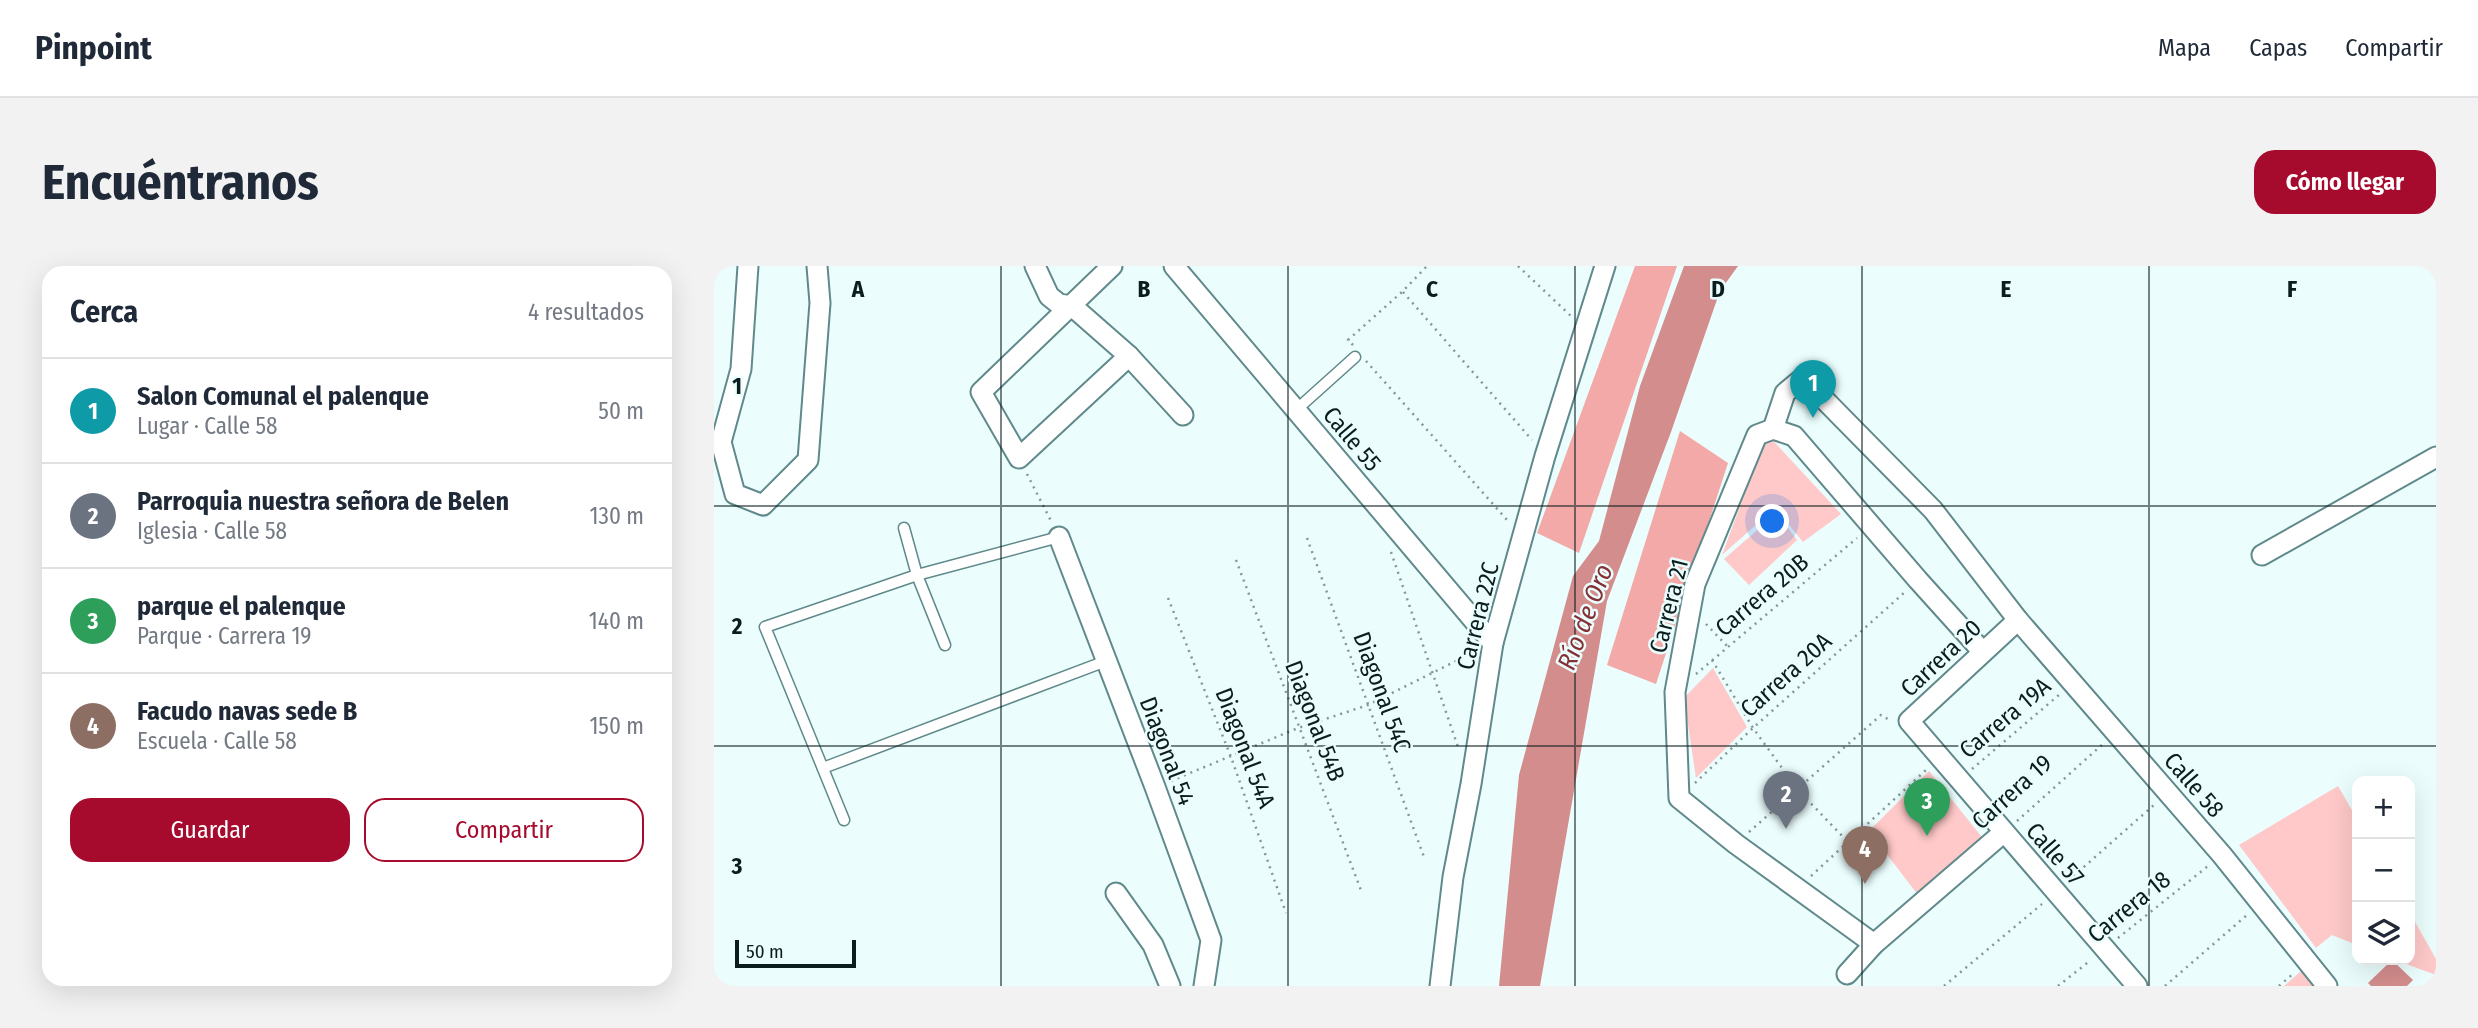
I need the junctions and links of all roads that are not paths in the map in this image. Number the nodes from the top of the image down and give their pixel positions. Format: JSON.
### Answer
{"nodes":[{"id":1,"x":748,"y":266,"type":"edge"},
{"id":2,"x":817,"y":266,"type":"edge"},
{"id":3,"x":1035,"y":266,"type":"edge"},
{"id":4,"x":1112,"y":266,"type":"edge"},
{"id":5,"x":1174,"y":266,"type":"edge"},
{"id":6,"x":1605,"y":266,"type":"edge"},
{"id":7,"x":1072,"y":306,"type":"junction"},
{"id":8,"x":1356,"y":354,"type":"road end"},
{"id":9,"x":1129,"y":356,"type":"junction"},
{"id":10,"x":1296,"y":410,"type":"junction"},
{"id":11,"x":1183,"y":415,"type":"dead end"},
{"id":12,"x":1765,"y":432,"type":"junction"},
{"id":13,"x":2436,"y":457,"type":"edge"},
{"id":14,"x":904,"y":528,"type":"dead end"},
{"id":15,"x":1059,"y":537,"type":"joint"},
{"id":16,"x":2262,"y":555,"type":"dead end"},
{"id":17,"x":917,"y":575,"type":"junction"},
{"id":18,"x":2018,"y":620,"type":"junction"},
{"id":19,"x":1493,"y":643,"type":"junction"},
{"id":20,"x":945,"y":645,"type":"dead end"},
{"id":21,"x":1982,"y":651,"type":"junction"},
{"id":22,"x":1106,"y":661,"type":"junction"},
{"id":23,"x":1909,"y":721,"type":"joint"},
{"id":24,"x":823,"y":768,"type":"junction"},
{"id":25,"x":844,"y":820,"type":"dead end"},
{"id":26,"x":2004,"y":832,"type":"junction"},
{"id":27,"x":1116,"y":893,"type":"dead end"},
{"id":28,"x":1874,"y":944,"type":"junction"},
{"id":29,"x":1847,"y":974,"type":"dead end"},
{"id":30,"x":1170,"y":986,"type":"edge"},
{"id":31,"x":1204,"y":986,"type":"edge"},
{"id":32,"x":1440,"y":986,"type":"edge"},
{"id":33,"x":2137,"y":986,"type":"edge"},
{"id":34,"x":2327,"y":986,"type":"edge"}],
"edges":[{"from":1,"to":2,"type":"street"},
{"from":3,"to":7,"type":"street"},
{"from":4,"to":7,"type":"street"},
{"from":5,"to":10,"type":"street","name":"Calle 55"},
{"from":6,"to":19,"type":"street","name":"Carrera 22C"},
{"from":7,"to":9,"type":"street"},
{"from":7,"to":9,"type":"street"},
{"from":8,"to":10,"type":"lane"},
{"from":9,"to":11,"type":"street"},
{"from":10,"to":19,"type":"street","name":"Calle 55"},
{"from":12,"to":18,"type":"street","name":"Carrera 21"},
{"from":12,"to":21,"type":"street"},
{"from":12,"to":28,"type":"street","name":"Carrera 21"},
{"from":13,"to":16,"type":"street"},
{"from":14,"to":17,"type":"lane"},
{"from":15,"to":17,"type":"lane"},
{"from":15,"to":22,"type":"street","name":"Diagonal 54"},
{"from":17,"to":20,"type":"lane"},
{"from":17,"to":24,"type":"lane"},
{"from":18,"to":21,"type":"street","name":"Carrera 20"},
{"from":18,"to":34,"type":"street","name":"Calle 58"},
{"from":19,"to":32,"type":"street","name":"Carrera 22C"},
{"from":21,"to":23,"type":"street","name":"Carrera 20"},
{"from":22,"to":24,"type":"lane"},
{"from":22,"to":31,"type":"street","name":"Diagonal 54"},
{"from":23,"to":26,"type":"street","name":"Calle 57"},
{"from":24,"to":25,"type":"lane"},
{"from":26,"to":28,"type":"street","name":"Carrera 19"},
{"from":26,"to":33,"type":"street","name":"Calle 57"},
{"from":27,"to":30,"type":"street"},
{"from":28,"to":29,"type":"street","name":"Carrera 19"}]}
